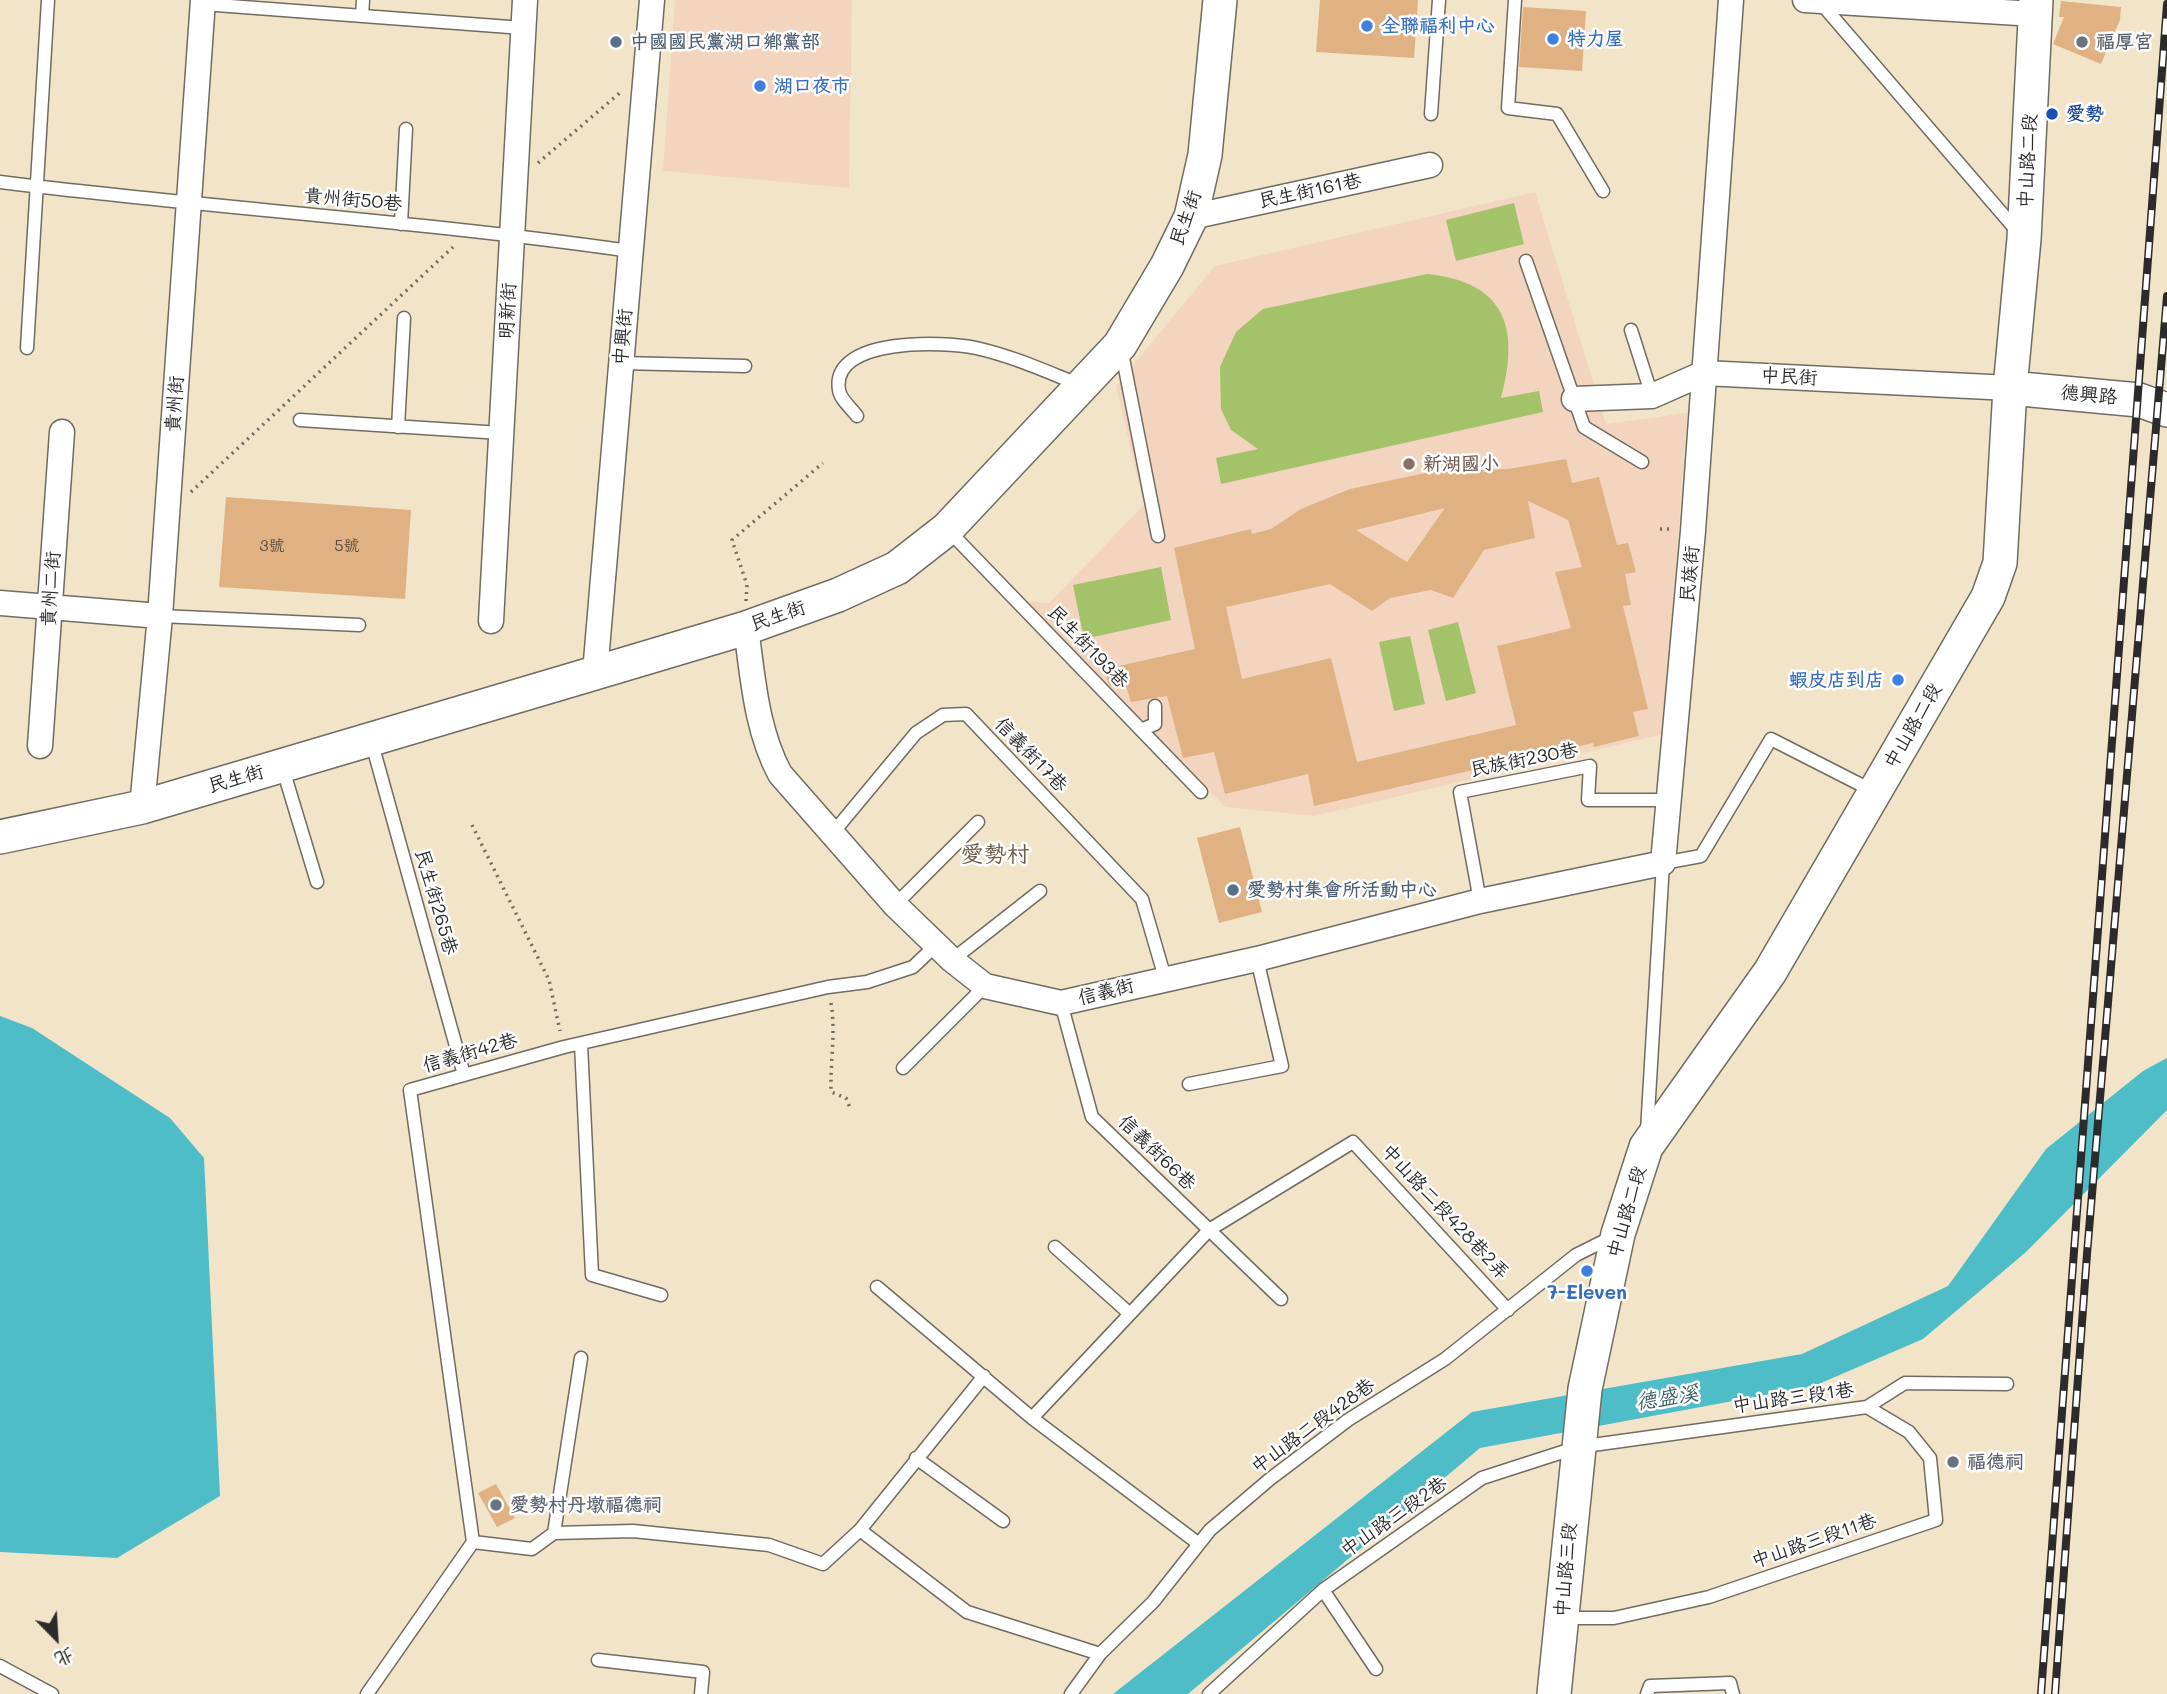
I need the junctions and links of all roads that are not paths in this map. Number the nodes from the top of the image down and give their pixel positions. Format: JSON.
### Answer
{"nodes":[{"id":1,"x":48,"y":0,"type":"edge"},
{"id":2,"x":363,"y":0,"type":"edge"},
{"id":3,"x":525,"y":0,"type":"edge"},
{"id":4,"x":652,"y":0,"type":"edge"},
{"id":5,"x":1220,"y":0,"type":"edge"},
{"id":6,"x":1439,"y":0,"type":"edge"},
{"id":7,"x":1515,"y":0,"type":"edge"},
{"id":8,"x":1731,"y":0,"type":"edge"},
{"id":9,"x":1812,"y":1,"type":"edge"},
{"id":10,"x":203,"y":2,"type":"edge"},
{"id":11,"x":2035,"y":7,"type":"edge"},
{"id":12,"x":362,"y":16,"type":"junction"},
{"id":13,"x":523,"y":28,"type":"junction"},
{"id":14,"x":1431,"y":114,"type":"dead end"},
{"id":15,"x":406,"y":129,"type":"dead end"},
{"id":16,"x":1430,"y":165,"type":"dead end"},
{"id":17,"x":0,"y":182,"type":"edge"},
{"id":18,"x":39,"y":187,"type":"junction"},
{"id":19,"x":1603,"y":191,"type":"dead end"},
{"id":20,"x":190,"y":205,"type":"junction"},
{"id":21,"x":1191,"y":217,"type":"junction"},
{"id":22,"x":401,"y":224,"type":"junction"},
{"id":23,"x":512,"y":234,"type":"junction"},
{"id":24,"x":2024,"y":239,"type":"junction"},
{"id":25,"x":630,"y":251,"type":"junction"},
{"id":26,"x":1526,"y":261,"type":"dead end"},
{"id":27,"x":404,"y":318,"type":"dead end"},
{"id":28,"x":1632,"y":330,"type":"dead end"},
{"id":29,"x":1120,"y":345,"type":"junction"},
{"id":30,"x":27,"y":348,"type":"dead end"},
{"id":31,"x":621,"y":363,"type":"junction"},
{"id":32,"x":745,"y":366,"type":"dead end"},
{"id":33,"x":1704,"y":373,"type":"junction"},
{"id":34,"x":1082,"y":386,"type":"junction"},
{"id":35,"x":2010,"y":388,"type":"junction"},
{"id":36,"x":1652,"y":396,"type":"junction"},
{"id":37,"x":1574,"y":398,"type":"junction"},
{"id":38,"x":2167,"y":410,"type":"edge"},
{"id":39,"x":857,"y":416,"type":"dead end"},
{"id":40,"x":300,"y":420,"type":"dead end"},
{"id":41,"x":398,"y":427,"type":"junction"},
{"id":42,"x":62,"y":432,"type":"dead end"},
{"id":43,"x":501,"y":433,"type":"junction"},
{"id":44,"x":1642,"y":461,"type":"dead end"},
{"id":45,"x":947,"y":529,"type":"junction"},
{"id":46,"x":1158,"y":536,"type":"dead end"},
{"id":47,"x":0,"y":603,"type":"edge"},
{"id":48,"x":50,"y":607,"type":"junction"},
{"id":49,"x":160,"y":616,"type":"junction"},
{"id":50,"x":491,"y":621,"type":"dead end"},
{"id":51,"x":359,"y":625,"type":"dead end"},
{"id":52,"x":746,"y":628,"type":"junction"},
{"id":53,"x":595,"y":673,"type":"junction"},
{"id":54,"x":1155,"y":706,"type":"dead end"},
{"id":55,"x":1141,"y":730,"type":"junction"},
{"id":56,"x":371,"y":740,"type":"junction"},
{"id":57,"x":40,"y":746,"type":"dead end"},
{"id":58,"x":282,"y":765,"type":"junction"},
{"id":59,"x":1202,"y":792,"type":"dead end"},
{"id":60,"x":1875,"y":792,"type":"junction"},
{"id":61,"x":1671,"y":800,"type":"junction"},
{"id":62,"x":142,"y":807,"type":"junction"},
{"id":63,"x":978,"y":822,"type":"dead end"},
{"id":64,"x":832,"y":834,"type":"junction"},
{"id":65,"x":0,"y":837,"type":"edge"},
{"id":66,"x":1663,"y":863,"type":"junction"},
{"id":67,"x":317,"y":882,"type":"dead end"},
{"id":68,"x":1040,"y":891,"type":"dead end"},
{"id":69,"x":1480,"y":901,"type":"junction"},
{"id":70,"x":895,"y":905,"type":"junction"},
{"id":71,"x":944,"y":953,"type":"junction"},
{"id":72,"x":1257,"y":959,"type":"junction"},
{"id":73,"x":1165,"y":978,"type":"junction"},
{"id":74,"x":985,"y":986,"type":"junction"},
{"id":75,"x":1061,"y":1003,"type":"junction"},
{"id":76,"x":581,"y":1044,"type":"junction"},
{"id":77,"x":903,"y":1068,"type":"dead end"},
{"id":78,"x":464,"y":1075,"type":"junction"},
{"id":79,"x":1189,"y":1084,"type":"dead end"},
{"id":80,"x":1646,"y":1147,"type":"junction"},
{"id":81,"x":1209,"y":1230,"type":"junction"},
{"id":82,"x":1618,"y":1234,"type":"junction"},
{"id":83,"x":1055,"y":1247,"type":"dead end"},
{"id":84,"x":877,"y":1287,"type":"dead end"},
{"id":85,"x":661,"y":1294,"type":"dead end"},
{"id":86,"x":1280,"y":1299,"type":"dead end"},
{"id":87,"x":1508,"y":1310,"type":"junction"},
{"id":88,"x":1130,"y":1314,"type":"junction"},
{"id":89,"x":581,"y":1358,"type":"dead end"},
{"id":90,"x":984,"y":1376,"type":"junction"},
{"id":91,"x":2007,"y":1384,"type":"dead end"},
{"id":92,"x":1867,"y":1408,"type":"junction"},
{"id":93,"x":1032,"y":1418,"type":"junction"},
{"id":94,"x":1578,"y":1447,"type":"junction"},
{"id":95,"x":916,"y":1458,"type":"junction"},
{"id":96,"x":1003,"y":1521,"type":"dead end"},
{"id":97,"x":860,"y":1530,"type":"junction"},
{"id":98,"x":554,"y":1533,"type":"junction"},
{"id":99,"x":472,"y":1542,"type":"junction"},
{"id":100,"x":1199,"y":1544,"type":"junction"},
{"id":101,"x":1323,"y":1590,"type":"junction"},
{"id":102,"x":1562,"y":1618,"type":"junction"},
{"id":103,"x":1100,"y":1654,"type":"junction"},
{"id":104,"x":598,"y":1660,"type":"dead end"},
{"id":105,"x":0,"y":1666,"type":"edge"},
{"id":106,"x":1376,"y":1669,"type":"dead end"},
{"id":107,"x":52,"y":1694,"type":"edge"},
{"id":108,"x":366,"y":1694,"type":"edge"},
{"id":109,"x":701,"y":1694,"type":"edge"},
{"id":110,"x":1071,"y":1694,"type":"edge"},
{"id":111,"x":1209,"y":1694,"type":"edge"},
{"id":112,"x":1553,"y":1694,"type":"edge"},
{"id":113,"x":1647,"y":1694,"type":"edge"},
{"id":114,"x":1733,"y":1694,"type":"edge"}],
"edges":[{"from":1,"to":18,"type":"lane"},
{"from":2,"to":12,"type":"lane"},
{"from":3,"to":13,"type":"street","name":"明新街"},
{"from":4,"to":25,"type":"street","name":"中興街"},
{"from":5,"to":21,"type":"street","name":"民生街"},
{"from":6,"to":14,"type":"lane"},
{"from":7,"to":19,"type":"lane"},
{"from":8,"to":33,"type":"street","name":"民族街"},
{"from":9,"to":11,"type":"street"},
{"from":9,"to":24,"type":"lane"},
{"from":10,"to":12,"type":"lane"},
{"from":10,"to":20,"type":"street","name":"貴州街"},
{"from":11,"to":24,"type":"street","name":"中山路二段"},
{"from":12,"to":13,"type":"lane"},
{"from":13,"to":23,"type":"street","name":"明新街"},
{"from":15,"to":22,"type":"lane"},
{"from":16,"to":21,"type":"street","name":"民生街161巷"},
{"from":17,"to":18,"type":"lane","name":"貴州街50巷"},
{"from":18,"to":20,"type":"lane","name":"貴州街50巷"},
{"from":18,"to":30,"type":"lane"},
{"from":20,"to":22,"type":"lane","name":"貴州街50巷"},
{"from":20,"to":49,"type":"street","name":"貴州街"},
{"from":21,"to":29,"type":"street","name":"民生街"},
{"from":22,"to":23,"type":"lane","name":"貴州街50巷"},
{"from":23,"to":25,"type":"lane","name":"貴州街50巷"},
{"from":23,"to":43,"type":"street","name":"明新街"},
{"from":24,"to":35,"type":"street","name":"中山路二段"},
{"from":25,"to":31,"type":"street","name":"中興街"},
{"from":26,"to":37,"type":"lane"},
{"from":27,"to":41,"type":"lane"},
{"from":28,"to":36,"type":"lane"},
{"from":29,"to":34,"type":"street","name":"民生街"},
{"from":29,"to":46,"type":"lane"},
{"from":31,"to":32,"type":"lane"},
{"from":31,"to":53,"type":"street","name":"中興街"},
{"from":33,"to":35,"type":"street","name":"中民街"},
{"from":33,"to":36,"type":"street","name":"中民街"},
{"from":33,"to":61,"type":"street","name":"民族街"},
{"from":34,"to":39,"type":"lane"},
{"from":34,"to":45,"type":"street","name":"民生街"},
{"from":35,"to":38,"type":"street","name":"德興路"},
{"from":35,"to":60,"type":"street","name":"中山路二段"},
{"from":36,"to":37,"type":"street","name":"中民街"},
{"from":37,"to":44,"type":"lane"},
{"from":40,"to":41,"type":"lane"},
{"from":41,"to":43,"type":"lane"},
{"from":42,"to":48,"type":"street","name":"貴州二街"},
{"from":43,"to":50,"type":"street","name":"明新街"},
{"from":45,"to":52,"type":"street","name":"民生街"},
{"from":45,"to":55,"type":"lane","name":"民生街193巷"},
{"from":47,"to":48,"type":"street"},
{"from":48,"to":49,"type":"street"},
{"from":48,"to":57,"type":"street","name":"貴州二街"},
{"from":49,"to":51,"type":"lane"},
{"from":49,"to":62,"type":"street","name":"貴州街"},
{"from":52,"to":53,"type":"street","name":"民生街"},
{"from":52,"to":64,"type":"street","name":"信義街"},
{"from":53,"to":56,"type":"street","name":"民生街"},
{"from":54,"to":55,"type":"lane"},
{"from":55,"to":59,"type":"lane","name":"民生街193巷"},
{"from":56,"to":58,"type":"street","name":"民生街"},
{"from":56,"to":78,"type":"lane","name":"民生街265巷"},
{"from":58,"to":62,"type":"street","name":"民生街"},
{"from":58,"to":67,"type":"lane"},
{"from":60,"to":66,"type":"lane"},
{"from":60,"to":80,"type":"street","name":"中山路二段"},
{"from":61,"to":66,"type":"street","name":"民族街"},
{"from":61,"to":69,"type":"lane","name":"民族街230巷"},
{"from":62,"to":65,"type":"street","name":"民生街"},
{"from":63,"to":70,"type":"lane"},
{"from":64,"to":70,"type":"street","name":"信義街"},
{"from":64,"to":73,"type":"lane","name":"信義街17巷"},
{"from":66,"to":69,"type":"street","name":"信義街"},
{"from":66,"to":80,"type":"lane","name":"民族街"},
{"from":68,"to":71,"type":"lane","name":"信義街42巷"},
{"from":69,"to":72,"type":"street","name":"信義街"},
{"from":70,"to":71,"type":"street","name":"信義街"},
{"from":71,"to":74,"type":"street","name":"信義街"},
{"from":71,"to":76,"type":"lane","name":"信義街42巷"},
{"from":72,"to":73,"type":"street","name":"信義街"},
{"from":72,"to":79,"type":"lane"},
{"from":73,"to":75,"type":"street","name":"信義街"},
{"from":74,"to":75,"type":"street","name":"信義街"},
{"from":74,"to":77,"type":"lane"},
{"from":75,"to":81,"type":"lane","name":"信義街66巷"},
{"from":76,"to":78,"type":"lane","name":"信義街42巷"},
{"from":76,"to":85,"type":"lane"},
{"from":78,"to":99,"type":"lane","name":"信義街42巷"},
{"from":80,"to":82,"type":"street","name":"中山路二段"},
{"from":81,"to":86,"type":"lane","name":"信義街66巷"},
{"from":81,"to":87,"type":"lane","name":"中山路二段428巷2弄"},
{"from":81,"to":88,"type":"lane"},
{"from":82,"to":87,"type":"lane","name":"中山路二段428巷"},
{"from":82,"to":94,"type":"street","name":"中山路二段"},
{"from":83,"to":88,"type":"lane"},
{"from":84,"to":90,"type":"lane"},
{"from":87,"to":100,"type":"lane","name":"中山路二段428巷"},
{"from":88,"to":93,"type":"lane"},
{"from":89,"to":98,"type":"lane"},
{"from":90,"to":93,"type":"lane"},
{"from":90,"to":95,"type":"lane"},
{"from":91,"to":92,"type":"lane","name":"中山路三段1巷"},
{"from":92,"to":94,"type":"lane","name":"中山路三段1巷"},
{"from":92,"to":102,"type":"lane","name":"中山路三段11巷"},
{"from":93,"to":100,"type":"lane"},
{"from":94,"to":101,"type":"lane","name":"中山路三段2巷"},
{"from":94,"to":102,"type":"street","name":"中山路三段"},
{"from":95,"to":96,"type":"lane"},
{"from":95,"to":97,"type":"lane"},
{"from":97,"to":98,"type":"lane"},
{"from":97,"to":103,"type":"lane"},
{"from":98,"to":99,"type":"lane"},
{"from":99,"to":108,"type":"lane"},
{"from":100,"to":103,"type":"lane","name":"中山路二段428巷"},
{"from":101,"to":106,"type":"lane"},
{"from":101,"to":111,"type":"lane","name":"中山路三段2巷"},
{"from":102,"to":112,"type":"street","name":"中山路三段"},
{"from":103,"to":110,"type":"lane","name":"中山路二段428巷"},
{"from":104,"to":109,"type":"lane"},
{"from":105,"to":107,"type":"lane"},
{"from":113,"to":114,"type":"lane"}]}
